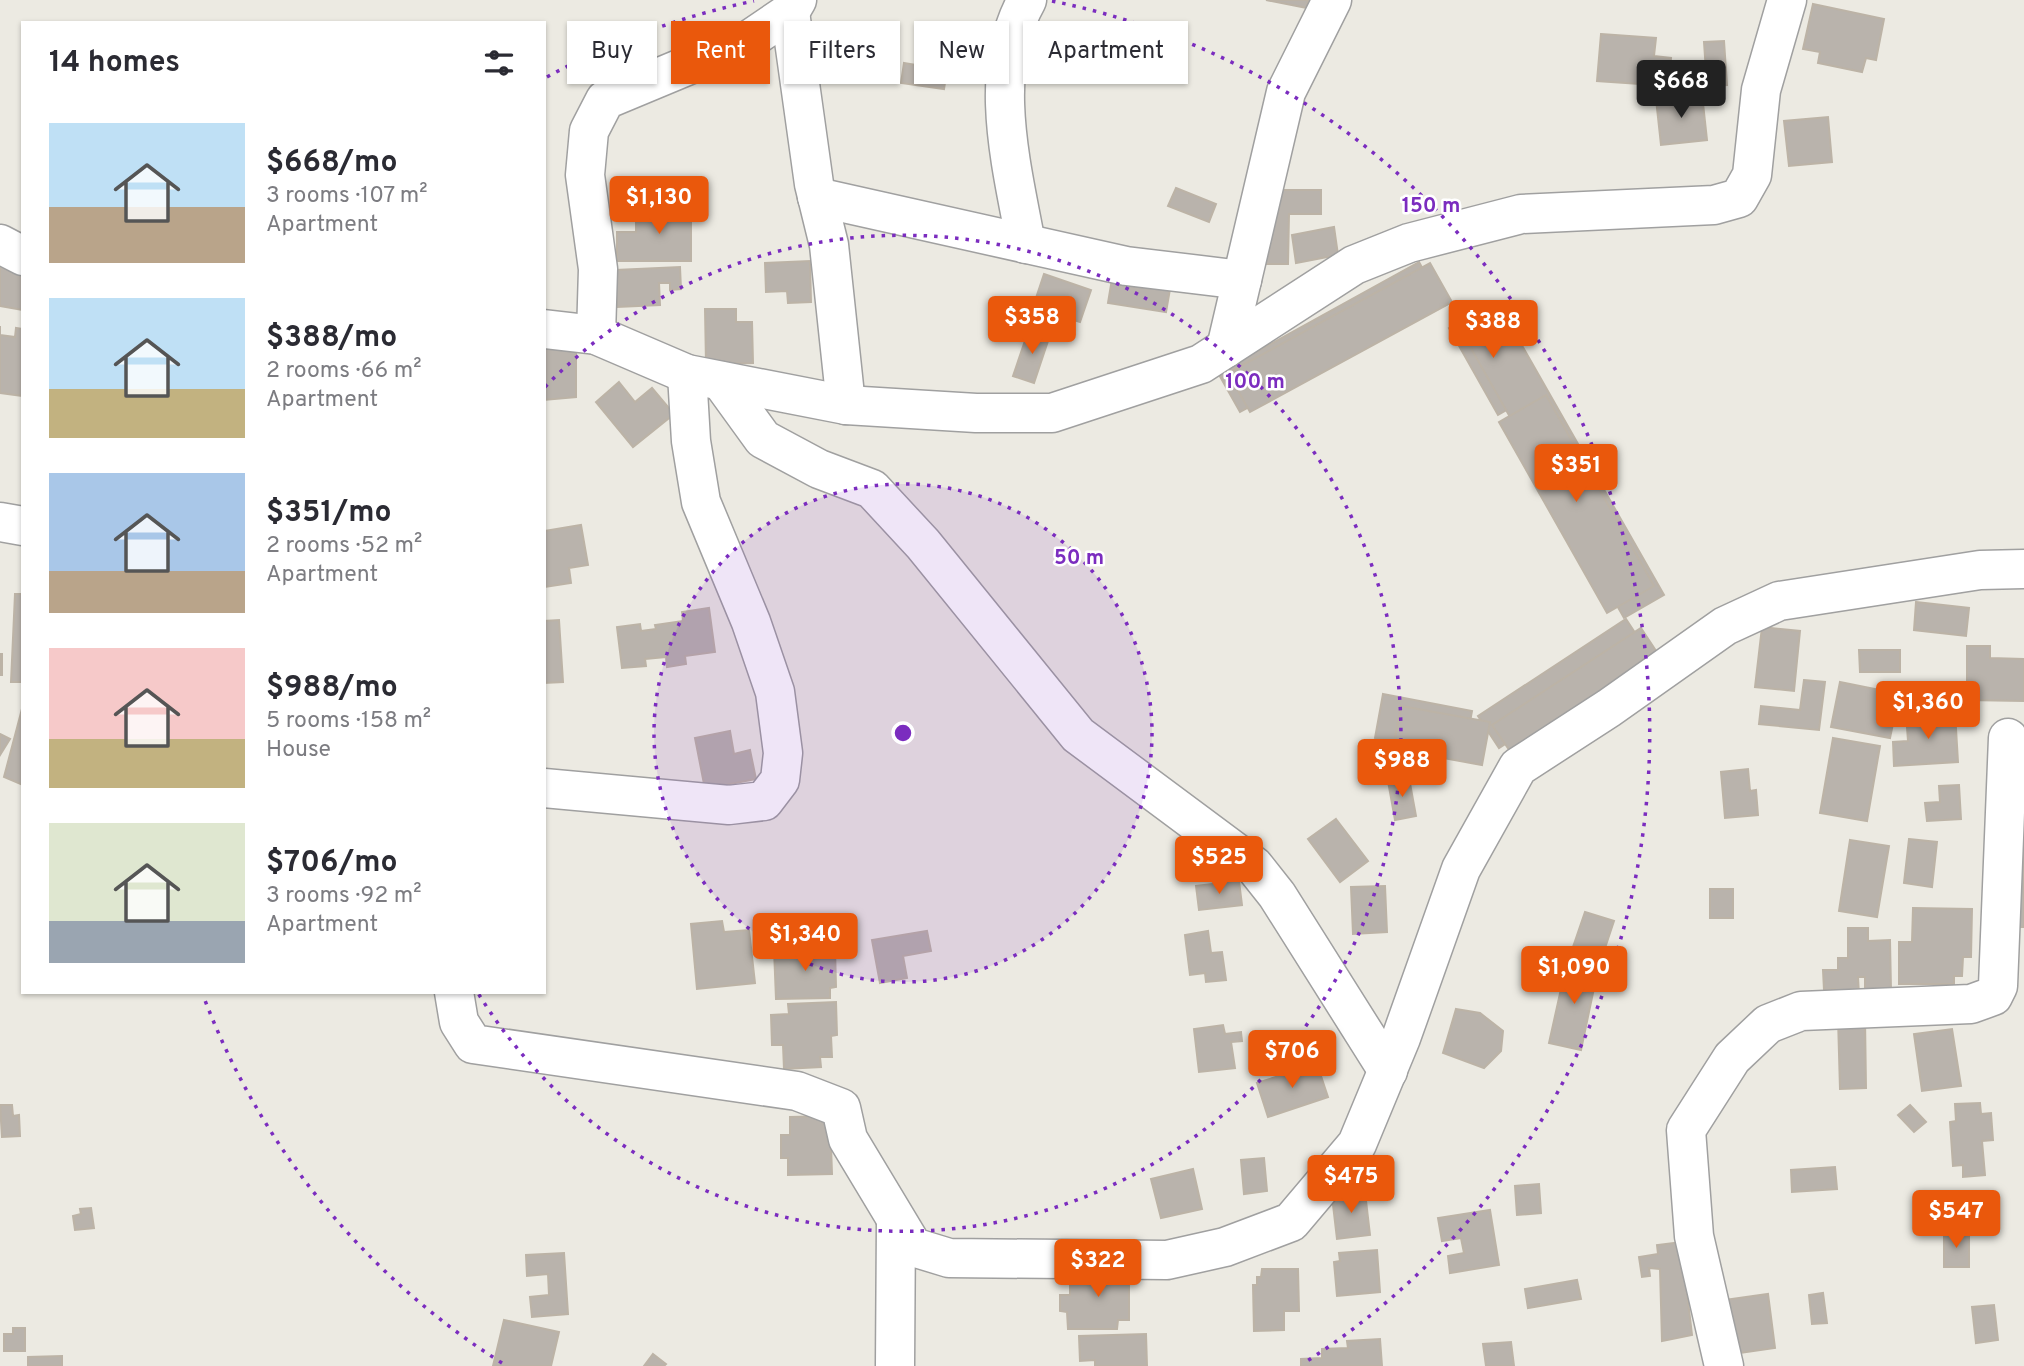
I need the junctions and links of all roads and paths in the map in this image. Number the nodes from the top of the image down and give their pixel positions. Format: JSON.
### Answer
{"nodes":[{"id":1,"x":1027,"y":0,"type":"edge"},
{"id":2,"x":1332,"y":0,"type":"edge"},
{"id":3,"x":1787,"y":0,"type":"edge"},
{"id":4,"x":794,"y":6,"type":"edge"},
{"id":5,"x":817,"y":197,"type":"junction"},
{"id":6,"x":0,"y":244,"type":"edge"},
{"id":7,"x":1026,"y":244,"type":"junction"},
{"id":8,"x":21,"y":255,"type":"edge"},
{"id":9,"x":1242,"y":280,"type":"junction"},
{"id":10,"x":546,"y":329,"type":"edge"},
{"id":11,"x":596,"y":335,"type":"junction"},
{"id":12,"x":1226,"y":348,"type":"junction"},
{"id":13,"x":704,"y":377,"type":"junction"},
{"id":14,"x":846,"y":405,"type":"junction"},
{"id":15,"x":0,"y":522,"type":"edge"},
{"id":16,"x":21,"y":526,"type":"edge"},
{"id":17,"x":2024,"y":569,"type":"edge"},
{"id":18,"x":2008,"y":738,"type":"dead end"},
{"id":19,"x":546,"y":788,"type":"edge"},
{"id":20,"x":454,"y":994,"type":"edge"},
{"id":21,"x":1388,"y":1071,"type":"junction"},
{"id":22,"x":896,"y":1221,"type":"junction"},
{"id":23,"x":895,"y":1366,"type":"edge"},
{"id":24,"x":1724,"y":1366,"type":"edge"}],
"edges":[{"from":1,"to":7,"type":"street"},
{"from":2,"to":9,"type":"street"},
{"from":3,"to":12,"type":"street"},
{"from":4,"to":5,"type":"street"},
{"from":4,"to":11,"type":"street"},
{"from":5,"to":7,"type":"street"},
{"from":5,"to":14,"type":"street"},
{"from":6,"to":8,"type":"street"},
{"from":7,"to":9,"type":"street"},
{"from":9,"to":12,"type":"street"},
{"from":10,"to":11,"type":"street"},
{"from":11,"to":13,"type":"street"},
{"from":12,"to":14,"type":"street"},
{"from":13,"to":14,"type":"street"},
{"from":13,"to":19,"type":"street"},
{"from":13,"to":21,"type":"street"},
{"from":15,"to":16,"type":"street"},
{"from":17,"to":21,"type":"street"},
{"from":18,"to":24,"type":"street"},
{"from":20,"to":22,"type":"street"},
{"from":21,"to":22,"type":"street"},
{"from":22,"to":23,"type":"street"}]}
